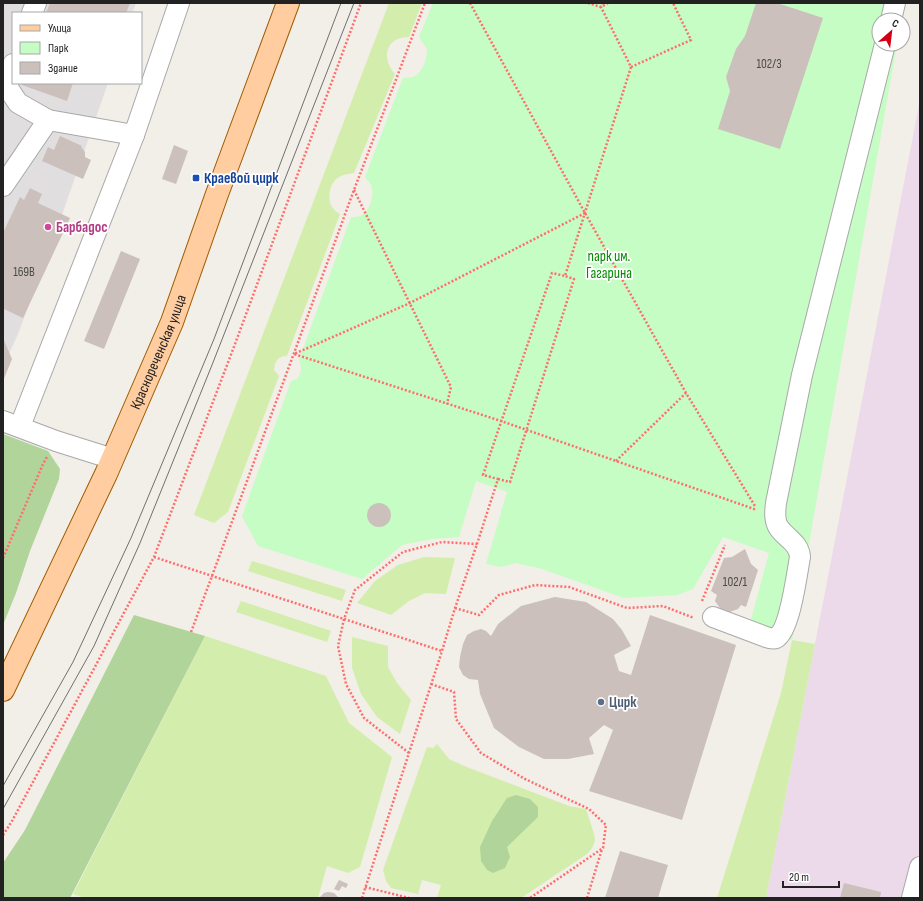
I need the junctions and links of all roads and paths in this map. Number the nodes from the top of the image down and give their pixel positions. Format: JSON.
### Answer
{"nodes":[{"id":1,"x":178,"y":3,"type":"edge"},
{"id":2,"x":288,"y":3,"type":"edge"},
{"id":3,"x":361,"y":3,"type":"edge"},
{"id":4,"x":425,"y":3,"type":"edge"},
{"id":5,"x":470,"y":3,"type":"edge"},
{"id":6,"x":588,"y":3,"type":"edge"},
{"id":7,"x":602,"y":3,"type":"edge"},
{"id":8,"x":608,"y":3,"type":"edge"},
{"id":9,"x":673,"y":3,"type":"edge"},
{"id":10,"x":601,"y":7,"type":"junction"},
{"id":11,"x":883,"y":52,"type":"edge"},
{"id":12,"x":12,"y":66,"type":"edge"},
{"id":13,"x":631,"y":67,"type":"junction"},
{"id":14,"x":48,"y":120,"type":"junction"},
{"id":15,"x":134,"y":135,"type":"junction"},
{"id":16,"x":3,"y":186,"type":"edge"},
{"id":17,"x":354,"y":190,"type":"junction"},
{"id":18,"x":584,"y":213,"type":"junction"},
{"id":19,"x":565,"y":276,"type":"junction"},
{"id":20,"x":410,"y":303,"type":"junction"},
{"id":21,"x":294,"y":354,"type":"junction"},
{"id":22,"x":686,"y":393,"type":"junction"},
{"id":23,"x":446,"y":404,"type":"junction"},
{"id":24,"x":13,"y":421,"type":"edge"},
{"id":25,"x":501,"y":421,"type":"junction"},
{"id":26,"x":526,"y":430,"type":"junction"},
{"id":27,"x":56,"y":440,"type":"junction"},
{"id":28,"x":113,"y":459,"type":"junction"},
{"id":29,"x":616,"y":461,"type":"junction"},
{"id":30,"x":498,"y":478,"type":"junction"},
{"id":31,"x":477,"y":544,"type":"junction"},
{"id":32,"x":725,"y":544,"type":"dead end"},
{"id":33,"x":154,"y":557,"type":"junction"},
{"id":34,"x":3,"y":558,"type":"edge"},
{"id":35,"x":212,"y":576,"type":"junction"},
{"id":36,"x":455,"y":608,"type":"junction"},
{"id":37,"x":703,"y":613,"type":"junction"},
{"id":38,"x":344,"y":619,"type":"junction"},
{"id":39,"x":191,"y":632,"type":"dead end"},
{"id":40,"x":442,"y":651,"type":"junction"},
{"id":41,"x":431,"y":684,"type":"junction"},
{"id":42,"x":3,"y":690,"type":"edge"},
{"id":43,"x":409,"y":753,"type":"junction"},
{"id":44,"x":3,"y":835,"type":"edge"},
{"id":45,"x":602,"y":848,"type":"junction"},
{"id":46,"x":920,"y":867,"type":"edge"},
{"id":47,"x":365,"y":887,"type":"junction"},
{"id":48,"x":362,"y":898,"type":"edge"},
{"id":49,"x":409,"y":898,"type":"edge"},
{"id":50,"x":530,"y":898,"type":"edge"},
{"id":51,"x":587,"y":898,"type":"edge"},
{"id":52,"x":912,"y":898,"type":"edge"}],
"edges":[{"from":1,"to":15,"type":"street"},
{"from":2,"to":28,"type":"main road","name":"Краснореченская улица"},
{"from":3,"to":33,"type":"path"},
{"from":4,"to":17,"type":"path"},
{"from":5,"to":18,"type":"path"},
{"from":6,"to":10,"type":"path"},
{"from":7,"to":10,"type":"path"},
{"from":8,"to":10,"type":"path"},
{"from":9,"to":13,"type":"path"},
{"from":10,"to":13,"type":"path"},
{"from":11,"to":37,"type":"street"},
{"from":12,"to":14,"type":"street"},
{"from":13,"to":18,"type":"path"},
{"from":14,"to":15,"type":"street"},
{"from":14,"to":16,"type":"street"},
{"from":15,"to":24,"type":"street"},
{"from":17,"to":20,"type":"path"},
{"from":17,"to":21,"type":"path"},
{"from":18,"to":19,"type":"path"},
{"from":18,"to":20,"type":"path"},
{"from":18,"to":22,"type":"path"},
{"from":19,"to":25,"type":"path"},
{"from":19,"to":26,"type":"path"},
{"from":20,"to":21,"type":"path"},
{"from":20,"to":23,"type":"path"},
{"from":21,"to":23,"type":"path"},
{"from":21,"to":35,"type":"path"},
{"from":22,"to":29,"type":"path"},
{"from":22,"to":29,"type":"path"},
{"from":23,"to":25,"type":"path"},
{"from":24,"to":27,"type":"street"},
{"from":25,"to":26,"type":"path"},
{"from":25,"to":30,"type":"path"},
{"from":26,"to":29,"type":"path"},
{"from":26,"to":30,"type":"path"},
{"from":27,"to":28,"type":"street"},
{"from":27,"to":34,"type":"path"},
{"from":28,"to":42,"type":"main road","name":"Краснореченская улица"},
{"from":30,"to":31,"type":"path"},
{"from":31,"to":36,"type":"path"},
{"from":31,"to":38,"type":"path"},
{"from":32,"to":37,"type":"path"},
{"from":33,"to":35,"type":"path"},
{"from":33,"to":44,"type":"path"},
{"from":35,"to":38,"type":"path"},
{"from":35,"to":39,"type":"path"},
{"from":36,"to":37,"type":"path"},
{"from":36,"to":40,"type":"path"},
{"from":38,"to":40,"type":"path"},
{"from":38,"to":43,"type":"path"},
{"from":40,"to":41,"type":"path"},
{"from":41,"to":43,"type":"path"},
{"from":41,"to":45,"type":"path"},
{"from":43,"to":47,"type":"path"},
{"from":45,"to":50,"type":"path"},
{"from":45,"to":51,"type":"path"},
{"from":46,"to":52,"type":"street"},
{"from":47,"to":48,"type":"path"},
{"from":47,"to":49,"type":"path"}]}
